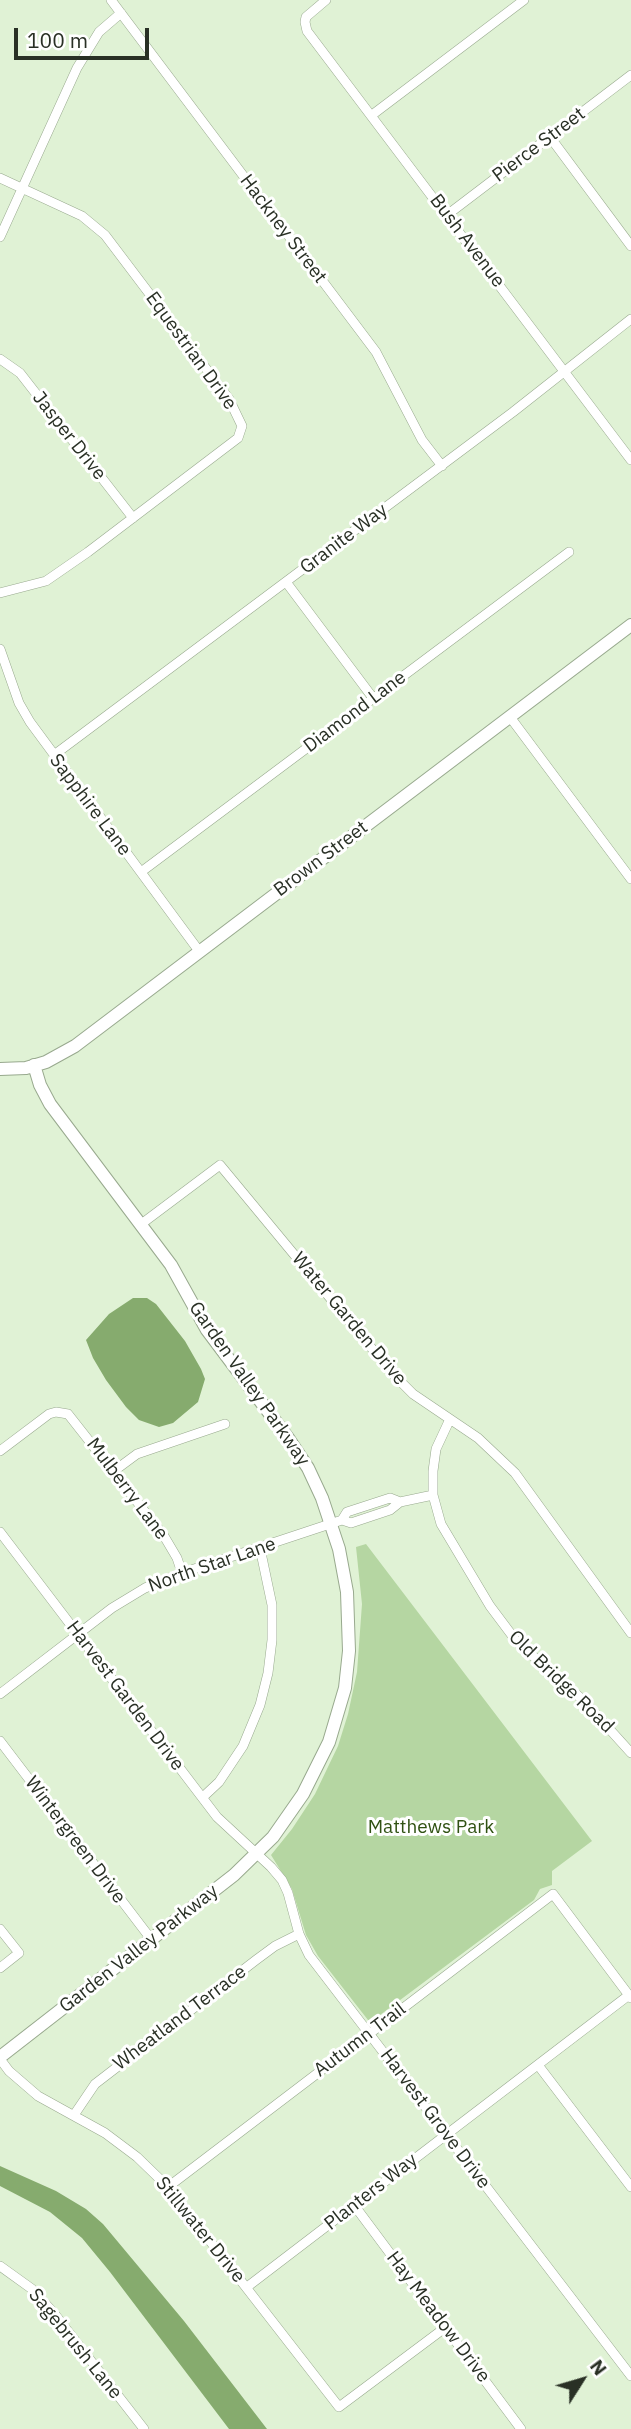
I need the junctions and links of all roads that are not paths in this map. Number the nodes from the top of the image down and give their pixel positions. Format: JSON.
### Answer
{"nodes":[{"id":1,"x":111,"y":0,"type":"edge"},
{"id":2,"x":326,"y":0,"type":"edge"},
{"id":3,"x":524,"y":0,"type":"edge"},
{"id":4,"x":121,"y":13,"type":"junction"},
{"id":5,"x":631,"y":75,"type":"edge"},
{"id":6,"x":372,"y":115,"type":"junction"},
{"id":7,"x":550,"y":137,"type":"junction"},
{"id":8,"x":0,"y":178,"type":"edge"},
{"id":9,"x":23,"y":188,"type":"junction"},
{"id":10,"x":447,"y":215,"type":"junction"},
{"id":11,"x":0,"y":237,"type":"edge"},
{"id":12,"x":631,"y":246,"type":"edge"},
{"id":13,"x":631,"y":319,"type":"edge"},
{"id":14,"x":0,"y":359,"type":"edge"},
{"id":15,"x":564,"y":372,"type":"junction"},
{"id":16,"x":631,"y":460,"type":"edge"},
{"id":17,"x":442,"y":466,"type":"junction"},
{"id":18,"x":133,"y":518,"type":"junction"},
{"id":19,"x":569,"y":552,"type":"dead end"},
{"id":20,"x":286,"y":582,"type":"junction"},
{"id":21,"x":0,"y":593,"type":"edge"},
{"id":22,"x":631,"y":625,"type":"edge"},
{"id":23,"x":0,"y":649,"type":"edge"},
{"id":24,"x":373,"y":698,"type":"junction"},
{"id":25,"x":510,"y":717,"type":"junction"},
{"id":26,"x":54,"y":755,"type":"junction"},
{"id":27,"x":141,"y":872,"type":"junction"},
{"id":28,"x":631,"y":879,"type":"edge"},
{"id":29,"x":199,"y":951,"type":"junction"},
{"id":30,"x":34,"y":1065,"type":"junction"},
{"id":31,"x":0,"y":1069,"type":"edge"},
{"id":32,"x":140,"y":1225,"type":"junction"},
{"id":33,"x":450,"y":1419,"type":"junction"},
{"id":34,"x":225,"y":1424,"type":"dead end"},
{"id":35,"x":0,"y":1451,"type":"edge"},
{"id":36,"x":114,"y":1471,"type":"junction"},
{"id":37,"x":433,"y":1495,"type":"junction"},
{"id":38,"x":336,"y":1522,"type":"junction"},
{"id":39,"x":0,"y":1532,"type":"edge"},
{"id":40,"x":260,"y":1548,"type":"junction"},
{"id":41,"x":182,"y":1573,"type":"junction"},
{"id":42,"x":631,"y":1633,"type":"edge"},
{"id":43,"x":79,"y":1634,"type":"junction"},
{"id":44,"x":0,"y":1694,"type":"edge"},
{"id":45,"x":0,"y":1741,"type":"edge"},
{"id":46,"x":631,"y":1753,"type":"edge"},
{"id":47,"x":203,"y":1797,"type":"junction"},
{"id":48,"x":257,"y":1854,"type":"junction"},
{"id":49,"x":0,"y":1929,"type":"edge"},
{"id":50,"x":299,"y":1934,"type":"junction"},
{"id":51,"x":151,"y":1939,"type":"junction"},
{"id":52,"x":0,"y":1968,"type":"edge"},
{"id":53,"x":630,"y":1997,"type":"edge"},
{"id":54,"x":369,"y":2032,"type":"junction"},
{"id":55,"x":0,"y":2058,"type":"edge"},
{"id":56,"x":538,"y":2065,"type":"junction"},
{"id":57,"x":74,"y":2115,"type":"junction"},
{"id":58,"x":446,"y":2134,"type":"junction"},
{"id":59,"x":168,"y":2187,"type":"junction"},
{"id":60,"x":631,"y":2187,"type":"edge"},
{"id":61,"x":354,"y":2205,"type":"junction"},
{"id":62,"x":0,"y":2266,"type":"edge"},
{"id":63,"x":247,"y":2287,"type":"junction"},
{"id":64,"x":446,"y":2327,"type":"junction"},
{"id":65,"x":631,"y":2376,"type":"edge"},
{"id":66,"x":144,"y":2429,"type":"edge"},
{"id":67,"x":521,"y":2429,"type":"edge"}],
"edges":[{"from":1,"to":4,"type":"street","name":"Hackney Street"},
{"from":2,"to":6,"type":"street","name":"Bush Avenue"},
{"from":3,"to":6,"type":"street"},
{"from":4,"to":9,"type":"street"},
{"from":4,"to":17,"type":"street","name":"Hackney Street"},
{"from":5,"to":7,"type":"street","name":"Pierce Street"},
{"from":6,"to":10,"type":"street","name":"Bush Avenue"},
{"from":7,"to":10,"type":"street","name":"Pierce Street"},
{"from":7,"to":12,"type":"street"},
{"from":8,"to":9,"type":"street","name":"Equestrian Drive"},
{"from":9,"to":11,"type":"street"},
{"from":9,"to":18,"type":"street","name":"Equestrian Drive"},
{"from":10,"to":15,"type":"street","name":"Bush Avenue"},
{"from":13,"to":15,"type":"street","name":"Granite Way"},
{"from":14,"to":18,"type":"street","name":"Jasper Drive"},
{"from":15,"to":16,"type":"street","name":"Bush Avenue"},
{"from":15,"to":17,"type":"street","name":"Granite Way"},
{"from":17,"to":20,"type":"street","name":"Granite Way"},
{"from":18,"to":21,"type":"street","name":"Equestrian Drive"},
{"from":19,"to":24,"type":"street","name":"Diamond Lane"},
{"from":20,"to":24,"type":"street"},
{"from":20,"to":26,"type":"street","name":"Granite Way"},
{"from":22,"to":25,"type":"street","name":"Brown Street"},
{"from":23,"to":26,"type":"street","name":"Sapphire Lane"},
{"from":24,"to":27,"type":"street","name":"Diamond Lane"},
{"from":25,"to":28,"type":"street"},
{"from":25,"to":29,"type":"street","name":"Brown Street"},
{"from":26,"to":27,"type":"street","name":"Sapphire Lane"},
{"from":27,"to":29,"type":"street","name":"Sapphire Lane"},
{"from":29,"to":30,"type":"street","name":"Brown Street"},
{"from":30,"to":31,"type":"street","name":"Brown Street"},
{"from":30,"to":32,"type":"street","name":"Garden Valley Parkway"},
{"from":32,"to":33,"type":"street","name":"Water Garden Drive"},
{"from":32,"to":38,"type":"street","name":"Garden Valley Parkway"},
{"from":33,"to":37,"type":"street","name":"Old Bridge Road"},
{"from":33,"to":42,"type":"street","name":"Water Garden Drive"},
{"from":34,"to":36,"type":"street"},
{"from":35,"to":36,"type":"street","name":"Mulberry Lane"},
{"from":36,"to":41,"type":"street","name":"Mulberry Lane"},
{"from":37,"to":38,"type":"street","name":"North Star Lane"},
{"from":37,"to":46,"type":"street","name":"Old Bridge Road"},
{"from":38,"to":40,"type":"street","name":"North Star Lane"},
{"from":38,"to":48,"type":"street","name":"Garden Valley Parkway"},
{"from":39,"to":43,"type":"street","name":"Harvest Garden Drive"},
{"from":40,"to":41,"type":"street","name":"North Star Lane"},
{"from":40,"to":47,"type":"street"},
{"from":41,"to":43,"type":"street","name":"North Star Lane"},
{"from":43,"to":44,"type":"street","name":"North Star Lane"},
{"from":43,"to":47,"type":"street","name":"Harvest Garden Drive"},
{"from":45,"to":51,"type":"street","name":"Wintergreen Drive"},
{"from":47,"to":48,"type":"street","name":"Harvest Garden Drive"},
{"from":48,"to":50,"type":"street","name":"Harvest Grove Drive"},
{"from":48,"to":51,"type":"street","name":"Garden Valley Parkway"},
{"from":49,"to":52,"type":"street"},
{"from":50,"to":54,"type":"street","name":"Harvest Grove Drive"},
{"from":50,"to":57,"type":"street","name":"Wheatland Terrace"},
{"from":51,"to":55,"type":"street","name":"Garden Valley Parkway"},
{"from":53,"to":54,"type":"street","name":"Autumn Trail"},
{"from":53,"to":56,"type":"street","name":"Planters Way"},
{"from":54,"to":58,"type":"street","name":"Harvest Grove Drive"},
{"from":54,"to":59,"type":"street","name":"Autumn Trail"},
{"from":55,"to":57,"type":"street","name":"Stillwater Drive"},
{"from":56,"to":58,"type":"street","name":"Planters Way"},
{"from":56,"to":60,"type":"street"},
{"from":57,"to":59,"type":"street","name":"Stillwater Drive"},
{"from":58,"to":61,"type":"street","name":"Planters Way"},
{"from":58,"to":65,"type":"street","name":"Harvest Grove Drive"},
{"from":59,"to":63,"type":"street","name":"Stillwater Drive"},
{"from":61,"to":63,"type":"street","name":"Planters Way"},
{"from":61,"to":64,"type":"street","name":"Hay Meadow Drive"},
{"from":62,"to":66,"type":"street","name":"Sagebrush Lane"},
{"from":63,"to":64,"type":"street","name":"Stillwater Drive"},
{"from":64,"to":67,"type":"street","name":"Hay Meadow Drive"}]}
